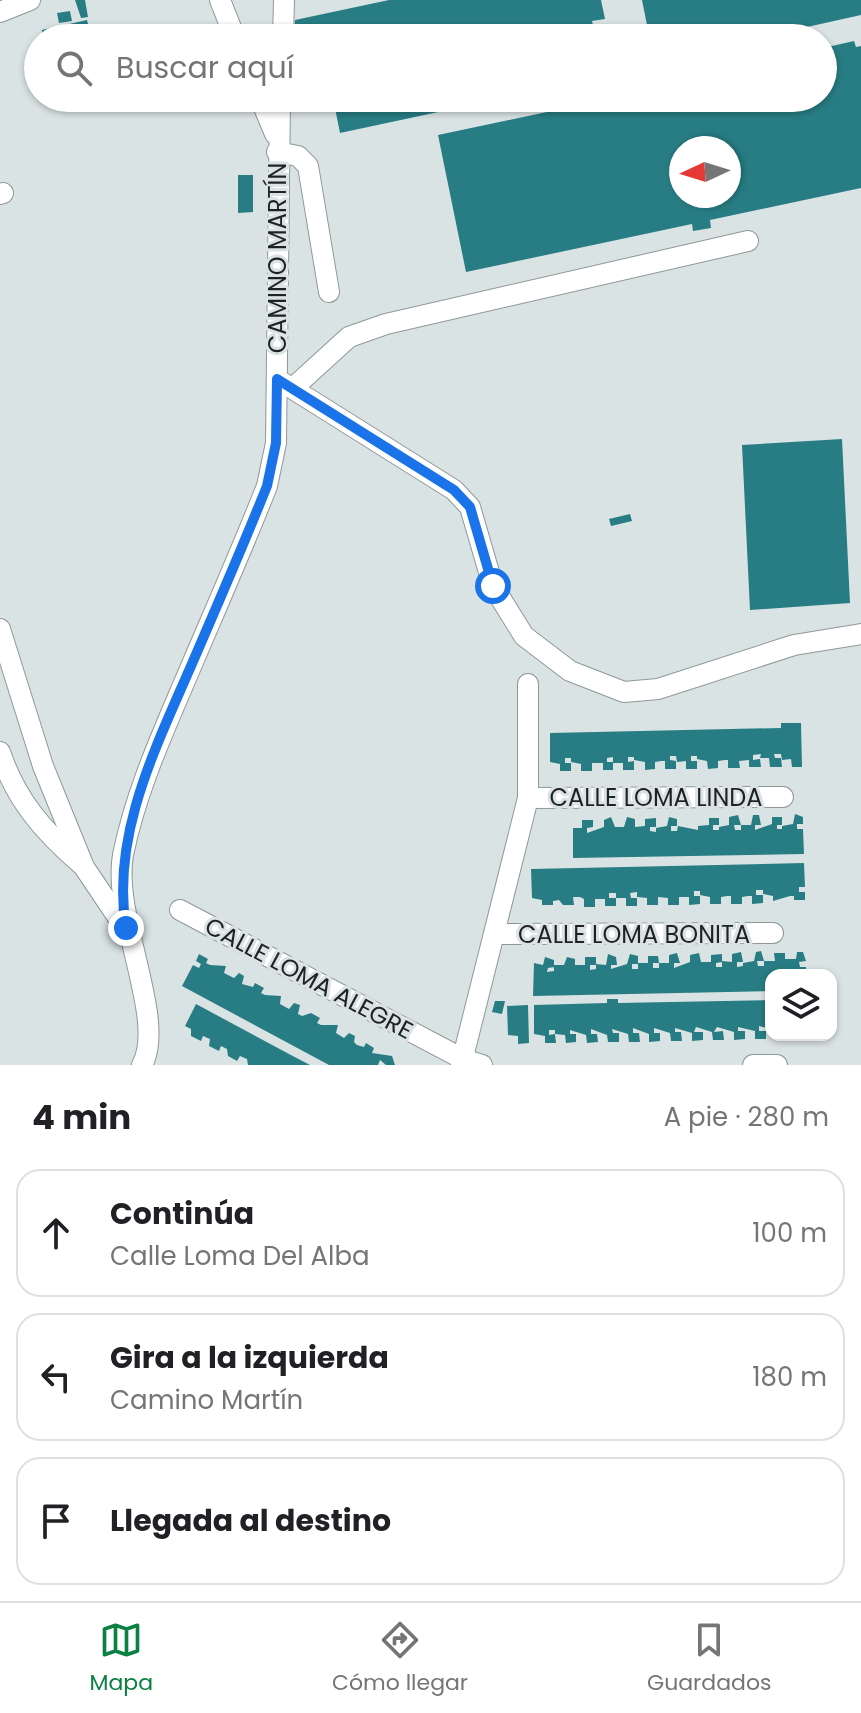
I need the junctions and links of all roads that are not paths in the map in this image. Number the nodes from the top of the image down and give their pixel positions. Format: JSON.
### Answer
{"nodes":[{"id":1,"x":30,"y":0,"type":"edge"},
{"id":2,"x":220,"y":0,"type":"edge"},
{"id":3,"x":284,"y":0,"type":"edge"},
{"id":4,"x":0,"y":12,"type":"edge"},
{"id":5,"x":229,"y":24,"type":"edge"},
{"id":6,"x":283,"y":24,"type":"edge"},
{"id":7,"x":265,"y":112,"type":"edge"},
{"id":8,"x":279,"y":112,"type":"edge"},
{"id":9,"x":277,"y":145,"type":"junction"},
{"id":10,"x":748,"y":241,"type":"dead end"},
{"id":11,"x":329,"y":292,"type":"dead end"},
{"id":12,"x":285,"y":384,"type":"junction"},
{"id":13,"x":0,"y":629,"type":"edge"},
{"id":14,"x":861,"y":634,"type":"edge"},
{"id":15,"x":528,"y":684,"type":"dead end"},
{"id":16,"x":0,"y":752,"type":"edge"},
{"id":17,"x":783,"y":797,"type":"dead end"},
{"id":18,"x":528,"y":798,"type":"junction"},
{"id":19,"x":84,"y":867,"type":"junction"},
{"id":20,"x":180,"y":910,"type":"dead end"},
{"id":21,"x":126,"y":928,"type":"junction"},
{"id":22,"x":773,"y":933,"type":"dead end"},
{"id":23,"x":495,"y":934,"type":"junction"},
{"id":24,"x":469,"y":1063,"type":"edge"},
{"id":25,"x":146,"y":1064,"type":"edge"},
{"id":26,"x":753,"y":1065,"type":"edge"},
{"id":27,"x":777,"y":1065,"type":"edge"}],
"edges":[{"from":1,"to":4,"type":"street"},
{"from":2,"to":5,"type":"street"},
{"from":3,"to":6,"type":"street"},
{"from":7,"to":9,"type":"street"},
{"from":8,"to":9,"type":"street","name":"CAMINO MARTÍN"},
{"from":9,"to":11,"type":"street"},
{"from":9,"to":12,"type":"street","name":"CAMINO MARTÍN"},
{"from":10,"to":12,"type":"street"},
{"from":12,"to":14,"type":"street"},
{"from":12,"to":21,"type":"street","name":"CAMINO MARTÍN"},
{"from":13,"to":19,"type":"street"},
{"from":15,"to":18,"type":"street"},
{"from":16,"to":19,"type":"street"},
{"from":17,"to":18,"type":"street","name":"CALLE LOMA LINDA"},
{"from":18,"to":23,"type":"street"},
{"from":19,"to":21,"type":"street"},
{"from":20,"to":24,"type":"street","name":"CALLE LOMA ALEGRE"},
{"from":21,"to":25,"type":"street","name":"CAMINO MARTÍN"},
{"from":22,"to":23,"type":"street","name":"CALLE LOMA BONITA"},
{"from":23,"to":24,"type":"street"},
{"from":26,"to":27,"type":"street"}]}
